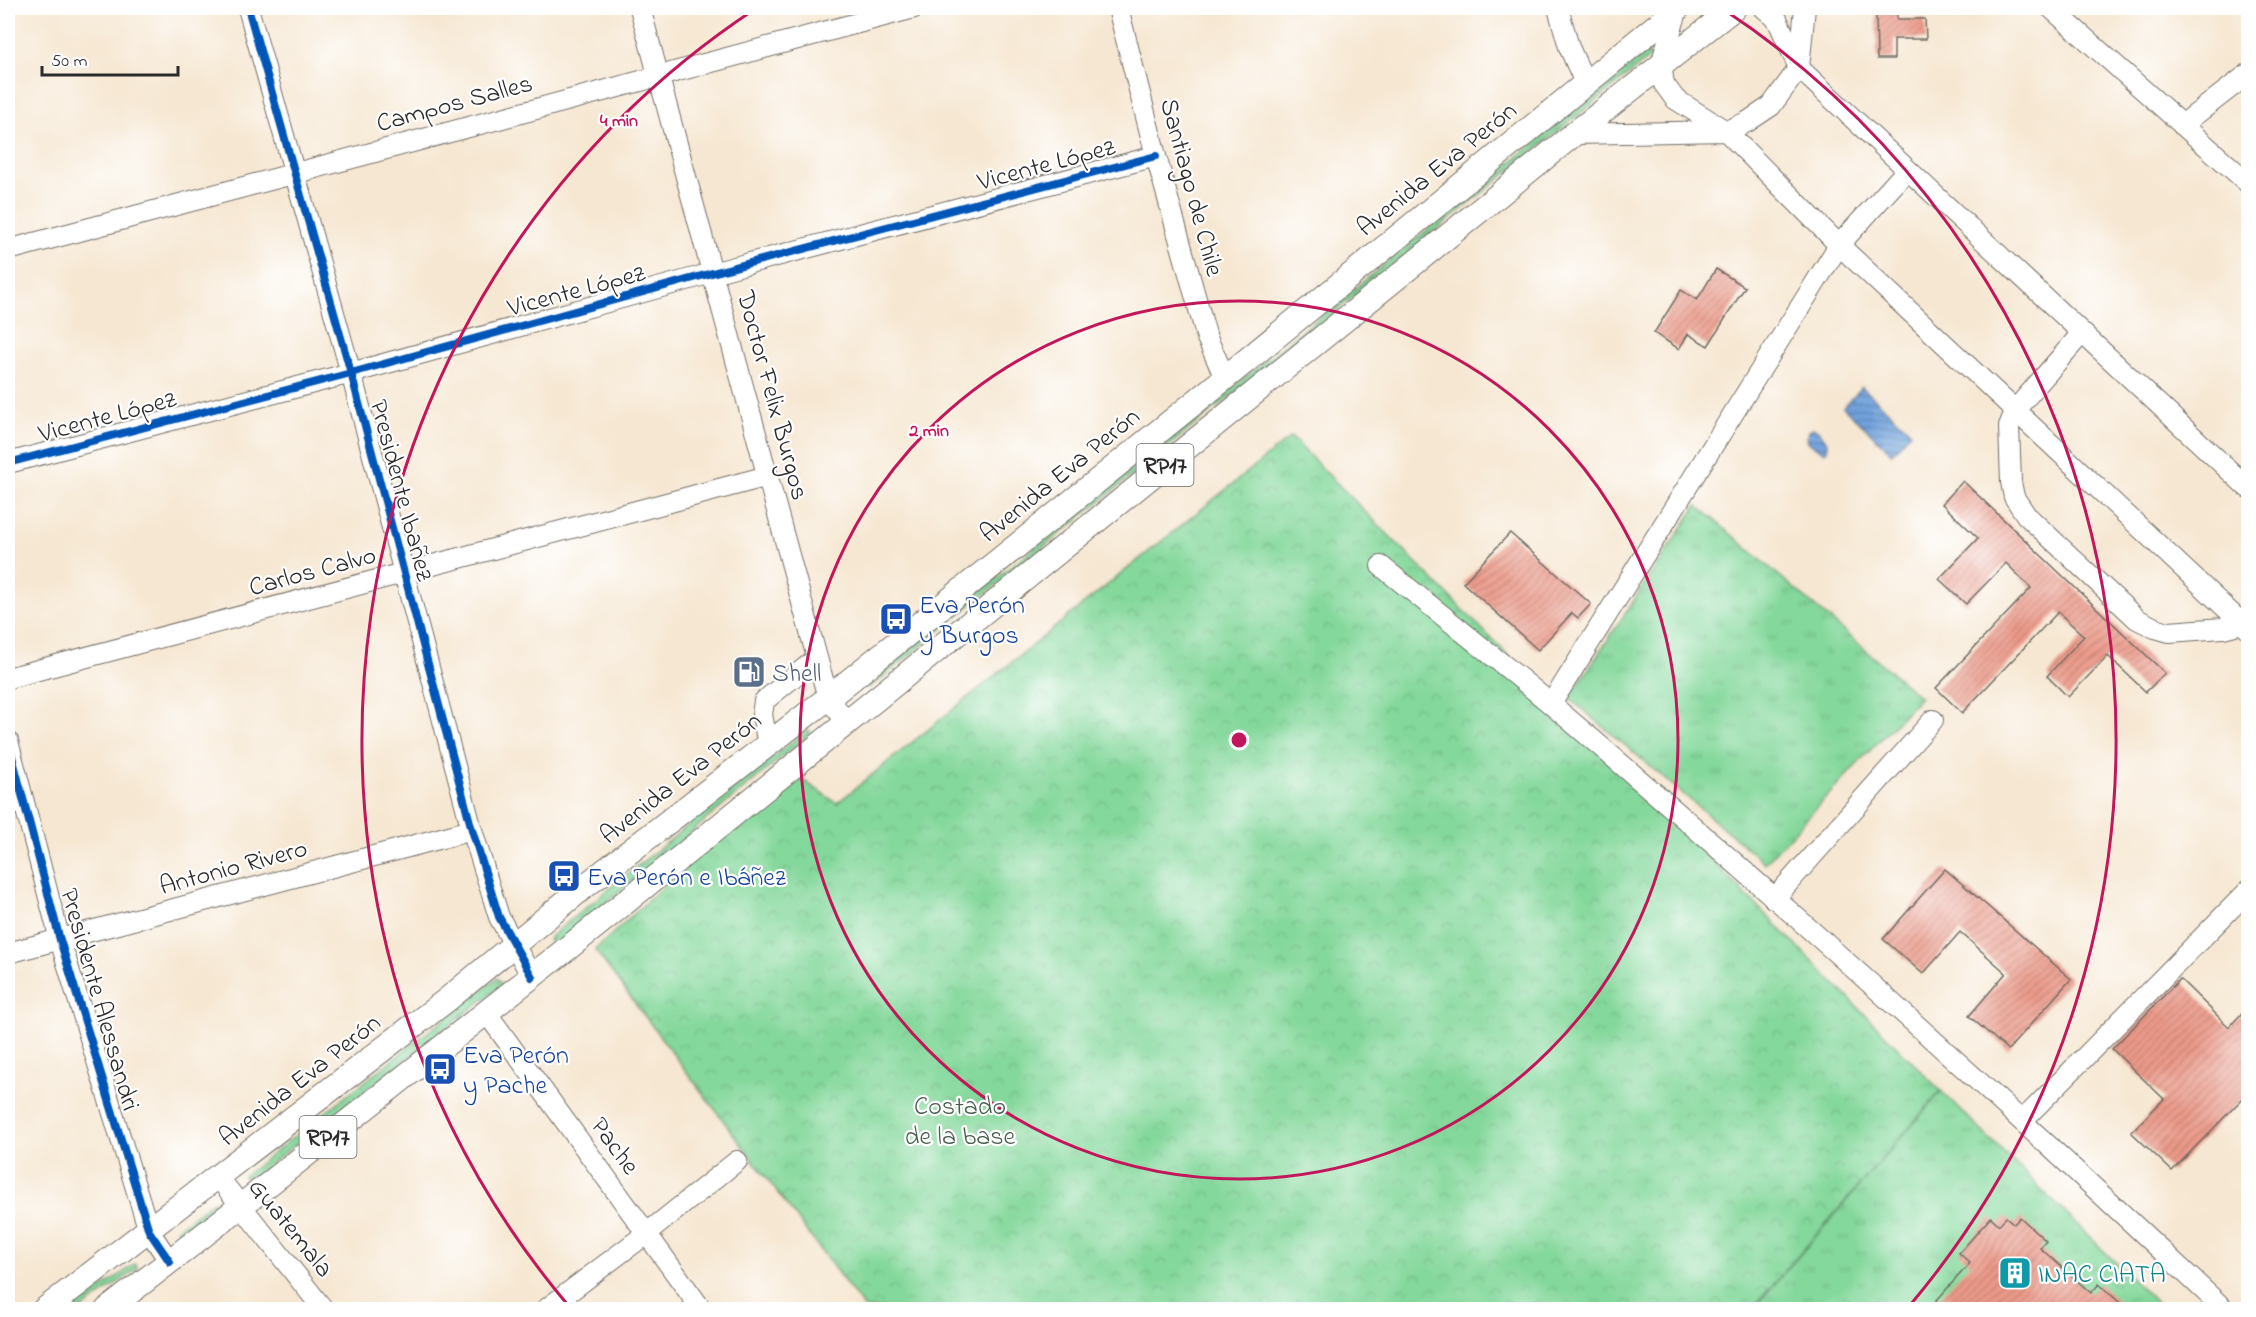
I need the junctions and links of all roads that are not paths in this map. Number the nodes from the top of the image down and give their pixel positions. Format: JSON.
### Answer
{"nodes":[{"id":1,"x":248,"y":8,"type":"edge"},
{"id":2,"x":640,"y":8,"type":"edge"},
{"id":3,"x":914,"y":8,"type":"edge"},
{"id":4,"x":1118,"y":8,"type":"edge"},
{"id":5,"x":1558,"y":8,"type":"edge"},
{"id":6,"x":1678,"y":8,"type":"edge"},
{"id":7,"x":1734,"y":8,"type":"edge"},
{"id":8,"x":1764,"y":8,"type":"edge"},
{"id":9,"x":1804,"y":8,"type":"edge"},
{"id":10,"x":2051,"y":8,"type":"edge"},
{"id":11,"x":1661,"y":64,"type":"junction"},
{"id":12,"x":1799,"y":68,"type":"junction"},
{"id":13,"x":2248,"y":74,"type":"edge"},
{"id":14,"x":658,"y":75,"type":"junction"},
{"id":15,"x":1585,"y":82,"type":"junction"},
{"id":16,"x":2182,"y":125,"type":"junction"},
{"id":17,"x":1726,"y":131,"type":"junction"},
{"id":18,"x":1574,"y":134,"type":"junction"},
{"id":19,"x":1156,"y":156,"type":"junction"},
{"id":20,"x":1907,"y":170,"type":"junction"},
{"id":21,"x":295,"y":172,"type":"junction"},
{"id":22,"x":2248,"y":183,"type":"edge"},
{"id":23,"x":1839,"y":244,"type":"junction"},
{"id":24,"x":8,"y":250,"type":"edge"},
{"id":25,"x":712,"y":273,"type":"junction"},
{"id":26,"x":2082,"y":333,"type":"junction"},
{"id":27,"x":351,"y":373,"type":"junction"},
{"id":28,"x":1225,"y":378,"type":"junction"},
{"id":29,"x":2016,"y":409,"type":"junction"},
{"id":30,"x":8,"y":463,"type":"edge"},
{"id":31,"x":768,"y":476,"type":"junction"},
{"id":32,"x":2248,"y":488,"type":"edge"},
{"id":33,"x":1381,"y":566,"type":"dead end"},
{"id":34,"x":403,"y":574,"type":"junction"},
{"id":35,"x":2246,"y":622,"type":"edge"},
{"id":36,"x":818,"y":658,"type":"junction"},
{"id":37,"x":8,"y":678,"type":"edge"},
{"id":38,"x":828,"y":698,"type":"junction"},
{"id":39,"x":1551,"y":705,"type":"junction"},
{"id":40,"x":1933,"y":720,"type":"dead end"},
{"id":41,"x":847,"y":722,"type":"junction"},
{"id":42,"x":8,"y":741,"type":"edge"},
{"id":43,"x":768,"y":744,"type":"junction"},
{"id":44,"x":471,"y":830,"type":"junction"},
{"id":45,"x":2248,"y":891,"type":"edge"},
{"id":46,"x":1774,"y":899,"type":"junction"},
{"id":47,"x":60,"y":940,"type":"junction"},
{"id":48,"x":514,"y":944,"type":"junction"},
{"id":49,"x":8,"y":953,"type":"edge"},
{"id":50,"x":532,"y":977,"type":"junction"},
{"id":51,"x":486,"y":1012,"type":"junction"},
{"id":52,"x":2023,"y":1120,"type":"junction"},
{"id":53,"x":737,"y":1161,"type":"dead end"},
{"id":54,"x":218,"y":1177,"type":"junction"},
{"id":55,"x":242,"y":1206,"type":"junction"},
{"id":56,"x":149,"y":1231,"type":"junction"},
{"id":57,"x":646,"y":1234,"type":"junction"},
{"id":58,"x":170,"y":1262,"type":"junction"},
{"id":59,"x":44,"y":1310,"type":"edge"},
{"id":60,"x":107,"y":1310,"type":"edge"},
{"id":61,"x":324,"y":1310,"type":"edge"},
{"id":62,"x":545,"y":1310,"type":"edge"},
{"id":63,"x":702,"y":1310,"type":"edge"},
{"id":64,"x":2225,"y":1310,"type":"edge"}],
"edges":[{"from":1,"to":21,"type":"street","name":"Presidente Ibañez"},
{"from":2,"to":14,"type":"street","name":"Doctor Felix Burgos"},
{"from":3,"to":14,"type":"street","name":"Campos Salles"},
{"from":4,"to":19,"type":"street","name":"Santiago de Chile"},
{"from":5,"to":15,"type":"street"},
{"from":6,"to":11,"type":"street"},
{"from":6,"to":15,"type":"main road","name":"Avenida Eva Perón","number":"RP17"},
{"from":7,"to":11,"type":"main road","number":"RP17"},
{"from":8,"to":12,"type":"street"},
{"from":9,"to":12,"type":"street"},
{"from":10,"to":16,"type":"street"},
{"from":11,"to":17,"type":"street"},
{"from":11,"to":18,"type":"main road","number":"RP17"},
{"from":12,"to":17,"type":"street"},
{"from":12,"to":20,"type":"street"},
{"from":13,"to":16,"type":"street"},
{"from":14,"to":21,"type":"street","name":"Campos Salles"},
{"from":14,"to":25,"type":"street","name":"Doctor Felix Burgos"},
{"from":15,"to":28,"type":"main road","name":"Avenida Eva Perón","number":"RP17"},
{"from":16,"to":22,"type":"street"},
{"from":17,"to":18,"type":"street"},
{"from":17,"to":23,"type":"street"},
{"from":18,"to":41,"type":"main road","number":"RP17"},
{"from":19,"to":25,"type":"street","name":"Vicente López"},
{"from":19,"to":28,"type":"street","name":"Santiago de Chile"},
{"from":20,"to":23,"type":"street"},
{"from":20,"to":26,"type":"street"},
{"from":21,"to":24,"type":"street","name":"Campos Salles"},
{"from":21,"to":27,"type":"street","name":"Presidente Ibañez"},
{"from":23,"to":29,"type":"street"},
{"from":23,"to":39,"type":"street"},
{"from":25,"to":27,"type":"street","name":"Vicente López"},
{"from":25,"to":31,"type":"street","name":"Doctor Felix Burgos"},
{"from":26,"to":29,"type":"street"},
{"from":26,"to":32,"type":"street"},
{"from":27,"to":30,"type":"street","name":"Vicente López"},
{"from":27,"to":34,"type":"street","name":"Presidente Ibañez"},
{"from":28,"to":38,"type":"main road","name":"Avenida Eva Perón","number":"RP17"},
{"from":29,"to":35,"type":"street"},
{"from":29,"to":35,"type":"street"},
{"from":31,"to":34,"type":"street","name":"Carlos Calvo"},
{"from":31,"to":36,"type":"street","name":"Doctor Felix Burgos"},
{"from":33,"to":39,"type":"street"},
{"from":34,"to":37,"type":"street","name":"Carlos Calvo"},
{"from":34,"to":44,"type":"street","name":"Presidente Ibañez"},
{"from":36,"to":38,"type":"street","name":"Doctor Felix Burgos"},
{"from":36,"to":43,"type":"street"},
{"from":38,"to":41,"type":"street","name":"Doctor Felix Burgos"},
{"from":38,"to":43,"type":"main road","name":"Avenida Eva Perón","number":"RP17"},
{"from":39,"to":46,"type":"street"},
{"from":40,"to":46,"type":"street"},
{"from":41,"to":50,"type":"main road","number":"RP17"},
{"from":42,"to":47,"type":"street","name":"Presidente Alessandri"},
{"from":43,"to":48,"type":"main road","name":"Avenida Eva Perón","number":"RP17"},
{"from":44,"to":47,"type":"street","name":"Antonio Rivero"},
{"from":44,"to":48,"type":"street","name":"Presidente Ibañez"},
{"from":45,"to":52,"type":"street"},
{"from":46,"to":52,"type":"street"},
{"from":47,"to":49,"type":"street","name":"Antonio Rivero"},
{"from":47,"to":56,"type":"street","name":"Presidente Alessandri"},
{"from":48,"to":50,"type":"street","name":"Presidente Ibañez"},
{"from":48,"to":54,"type":"main road","name":"Avenida Eva Perón","number":"RP17"},
{"from":50,"to":51,"type":"main road","number":"RP17"},
{"from":51,"to":55,"type":"main road","number":"RP17"},
{"from":51,"to":57,"type":"street","name":"Pache"},
{"from":52,"to":64,"type":"street"},
{"from":53,"to":57,"type":"street"},
{"from":54,"to":55,"type":"street","name":"Guatemala"},
{"from":54,"to":56,"type":"main road","name":"Avenida Eva Perón","number":"RP17"},
{"from":55,"to":58,"type":"main road","number":"RP17"},
{"from":55,"to":61,"type":"street","name":"Guatemala"},
{"from":56,"to":58,"type":"street","name":"Presidente Alessandri"},
{"from":56,"to":59,"type":"main road","name":"Avenida Eva Perón","number":"RP17"},
{"from":57,"to":62,"type":"street"},
{"from":57,"to":63,"type":"street","name":"Pache"},
{"from":58,"to":60,"type":"main road","number":"RP17"}]}
